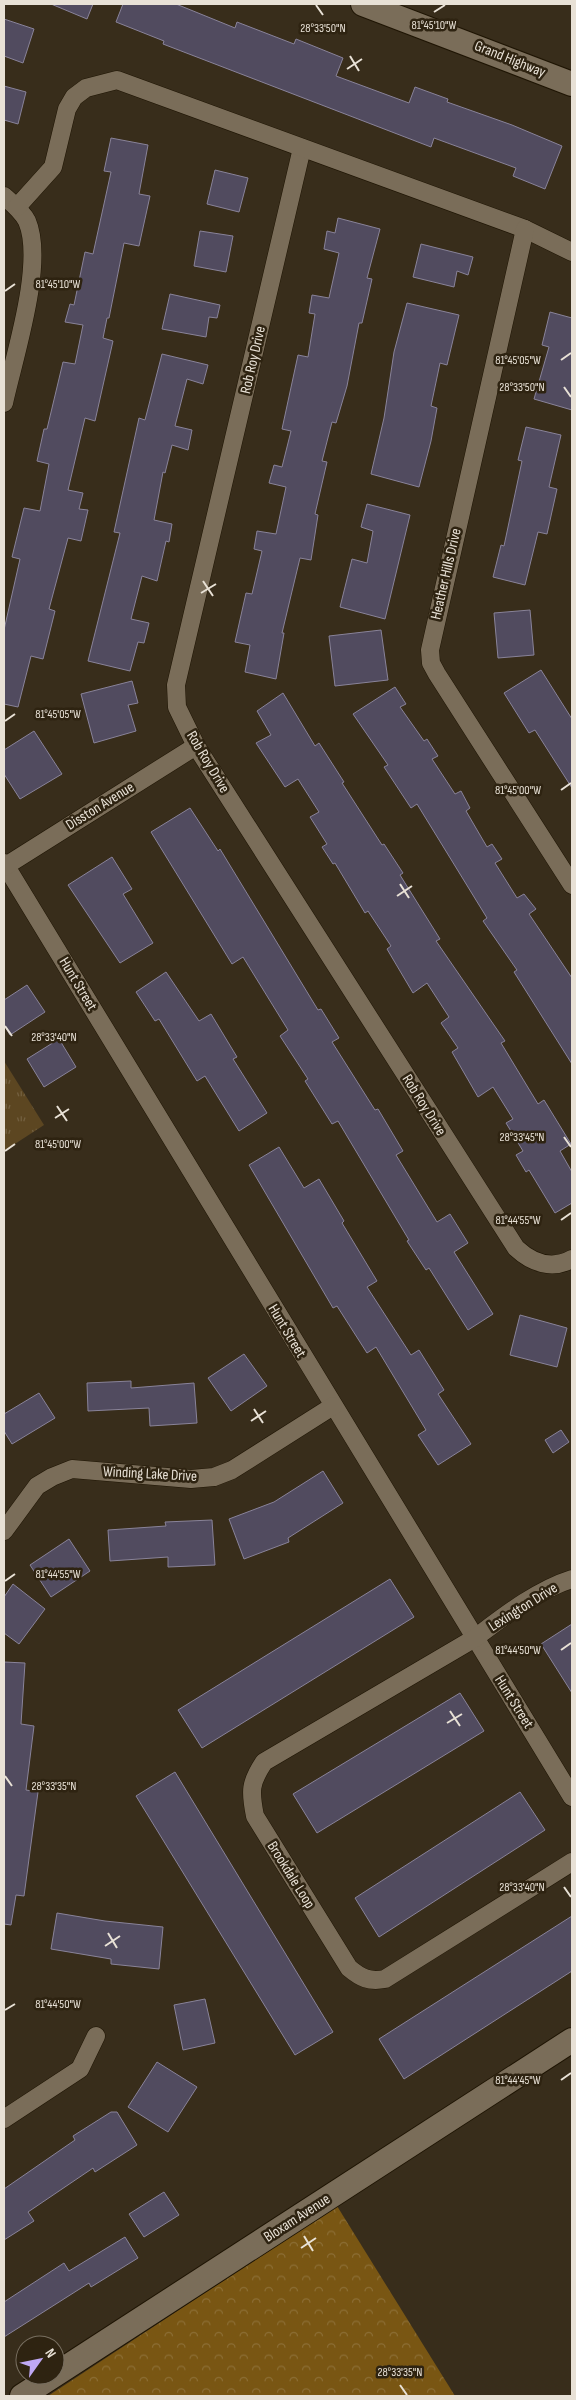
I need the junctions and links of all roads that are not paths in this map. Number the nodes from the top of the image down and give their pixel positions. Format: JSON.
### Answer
{"nodes":[{"id":1,"x":363,"y":4,"type":"edge"},
{"id":2,"x":572,"y":84,"type":"edge"},
{"id":3,"x":302,"y":148,"type":"junction"},
{"id":4,"x":10,"y":202,"type":"edge"},
{"id":5,"x":525,"y":229,"type":"junction"},
{"id":6,"x":572,"y":252,"type":"edge"},
{"id":7,"x":4,"y":403,"type":"edge"},
{"id":8,"x":196,"y":746,"type":"junction"},
{"id":9,"x":4,"y":866,"type":"edge"},
{"id":10,"x":572,"y":885,"type":"edge"},
{"id":11,"x":572,"y":1259,"type":"edge"},
{"id":12,"x":332,"y":1406,"type":"junction"},
{"id":13,"x":4,"y":1531,"type":"edge"},
{"id":14,"x":572,"y":1579,"type":"edge"},
{"id":15,"x":474,"y":1638,"type":"junction"},
{"id":16,"x":572,"y":1797,"type":"edge"},
{"id":17,"x":572,"y":1862,"type":"edge"},
{"id":18,"x":96,"y":2036,"type":"dead end"},
{"id":19,"x":572,"y":2040,"type":"edge"},
{"id":20,"x":4,"y":2119,"type":"edge"},
{"id":21,"x":22,"y":2396,"type":"edge"}],
"edges":[{"from":1,"to":2,"type":"street","name":"Grand Highway"},
{"from":3,"to":4,"type":"street"},
{"from":3,"to":5,"type":"street"},
{"from":3,"to":8,"type":"street","name":"Rob Roy Drive"},
{"from":4,"to":7,"type":"street"},
{"from":5,"to":6,"type":"street"},
{"from":5,"to":10,"type":"street","name":"Heather Hills Drive"},
{"from":8,"to":9,"type":"street","name":"Disston Avenue"},
{"from":8,"to":11,"type":"street","name":"Rob Roy Drive"},
{"from":9,"to":12,"type":"street","name":"Hunt Street"},
{"from":12,"to":13,"type":"street","name":"Winding Lake Drive"},
{"from":12,"to":15,"type":"street","name":"Hunt Street"},
{"from":14,"to":15,"type":"street","name":"Lexington Drive"},
{"from":15,"to":16,"type":"street","name":"Hunt Street"},
{"from":15,"to":17,"type":"street","name":"Brookdale Loop"},
{"from":18,"to":20,"type":"street"},
{"from":19,"to":21,"type":"street","name":"Bloxam Avenue"}]}
